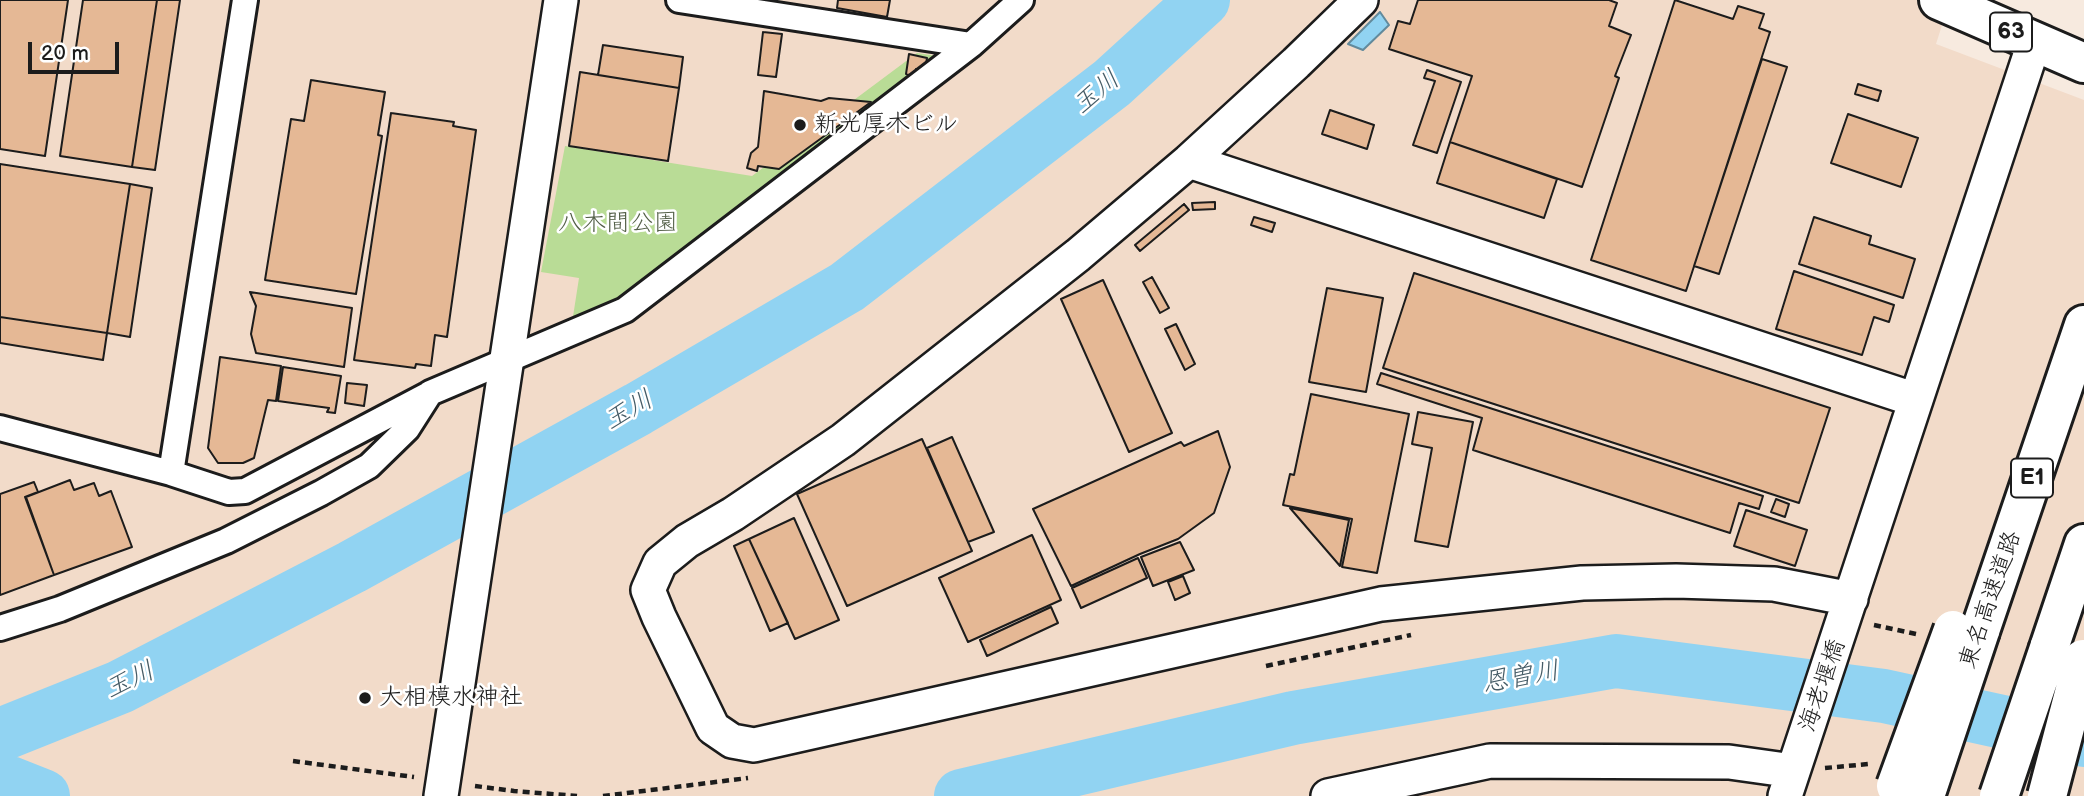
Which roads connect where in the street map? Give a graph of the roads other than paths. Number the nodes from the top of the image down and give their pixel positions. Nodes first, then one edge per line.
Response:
1 (245, 0) edge
2 (561, 0) edge
3 (680, 0) edge
4 (1021, 0) edge
5 (1361, 0) edge
6 (1939, 0) edge
7 (2035, 43) junction
8 (971, 44) junction
9 (2084, 63) edge
10 (1189, 161) junction
11 (2082, 330) edge
12 (505, 366) junction
13 (430, 393) junction
14 (1916, 400) junction
15 (0, 428) edge
16 (171, 473) junction
17 (2084, 544) edge
18 (1847, 612) junction
19 (0, 628) edge
20 (1967, 631) junction
21 (2072, 655) edge
22 (1793, 772) edge
23 (442, 792) edge
24 (1328, 796) edge
25 (1892, 796) edge
26 (1925, 796) edge
27 (1999, 796) edge
28 (2047, 796) edge

1 - 16 street
2 - 12 street
3 - 8 street
4 - 8 street
5 - 10 street
6 - 7 main road, 63
7 - 9 main road, 63
7 - 14 street, 海老堰橋
8 - 12 street
10 - 14 street
10 - 18 street
11 - 20 main road, 東名高速道路 / E1
12 - 13 street
12 - 23 street
13 - 16 street
13 - 19 street
14 - 18 street, 海老堰橋
15 - 16 street
17 - 21 main road
18 - 22 street, 海老堰橋
20 - 25 main road, bridge
20 - 26 main road, 東名高速道路 / E1, bridge
21 - 27 main road, bridge
21 - 28 main road, bridge
22 - 24 street

